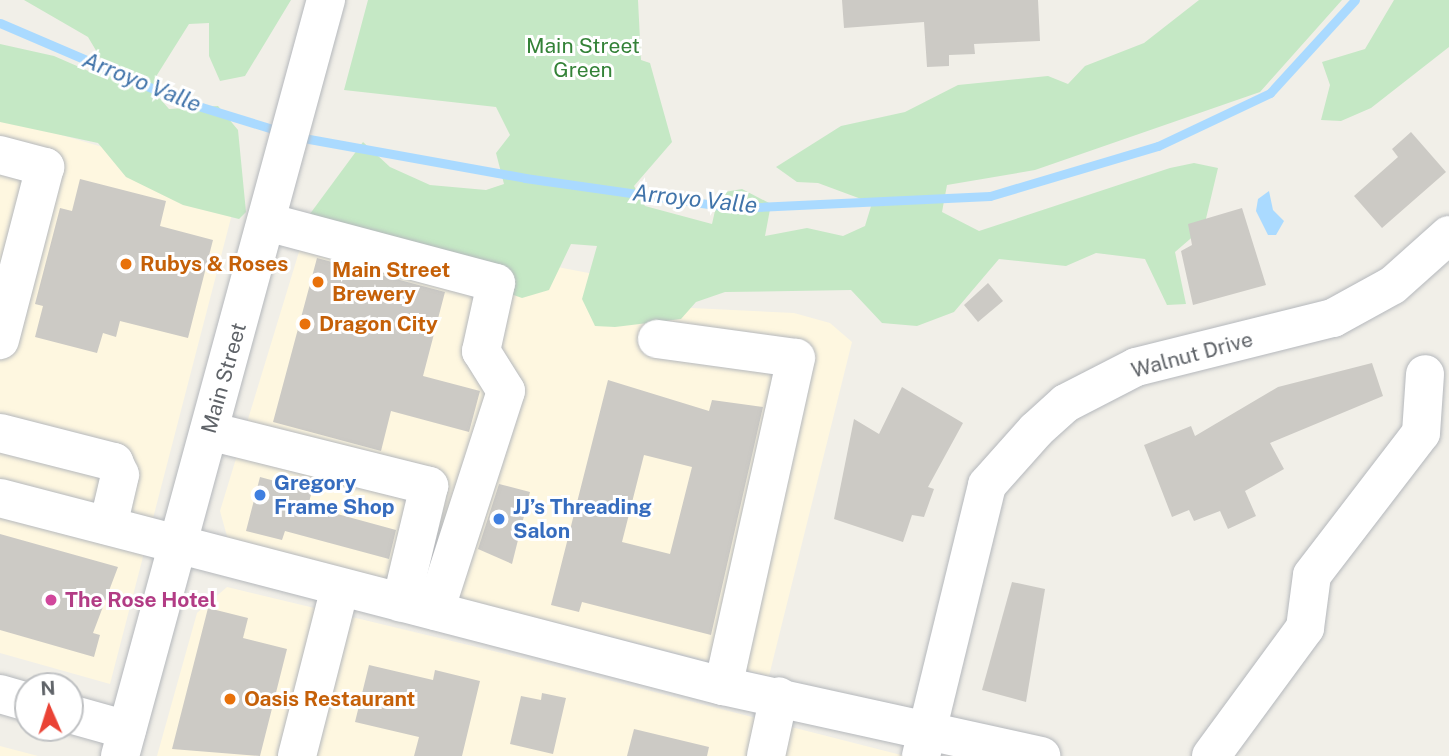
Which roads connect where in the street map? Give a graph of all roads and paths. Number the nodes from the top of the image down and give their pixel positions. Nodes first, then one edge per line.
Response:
1 (326, 0) edge
2 (0, 155) edge
3 (269, 215) junction
4 (1449, 235) edge
5 (657, 339) dead end
6 (0, 340) edge
7 (1425, 374) dead end
8 (209, 431) junction
9 (0, 433) edge
10 (0, 498) edge
11 (108, 526) junction
12 (177, 544) junction
13 (340, 587) junction
14 (418, 607) junction
15 (723, 686) junction
16 (779, 696) junction
17 (84, 722) edge
18 (923, 741) edge
19 (124, 743) edge
20 (297, 756) edge
21 (766, 756) edge
22 (1041, 756) edge
23 (1212, 756) edge

1 - 3 street, Main Street
2 - 6 street
3 - 8 street, Main Street
3 - 14 street
4 - 18 street, Walnut Drive
5 - 15 street
7 - 23 street
8 - 12 street, Main Street
8 - 14 street
9 - 11 street
10 - 11 street
11 - 12 street
12 - 13 street
12 - 19 street, Main Street
13 - 14 street
13 - 20 street
14 - 15 street
15 - 16 street
16 - 18 street
16 - 21 street
17 - 19 street
18 - 22 street

